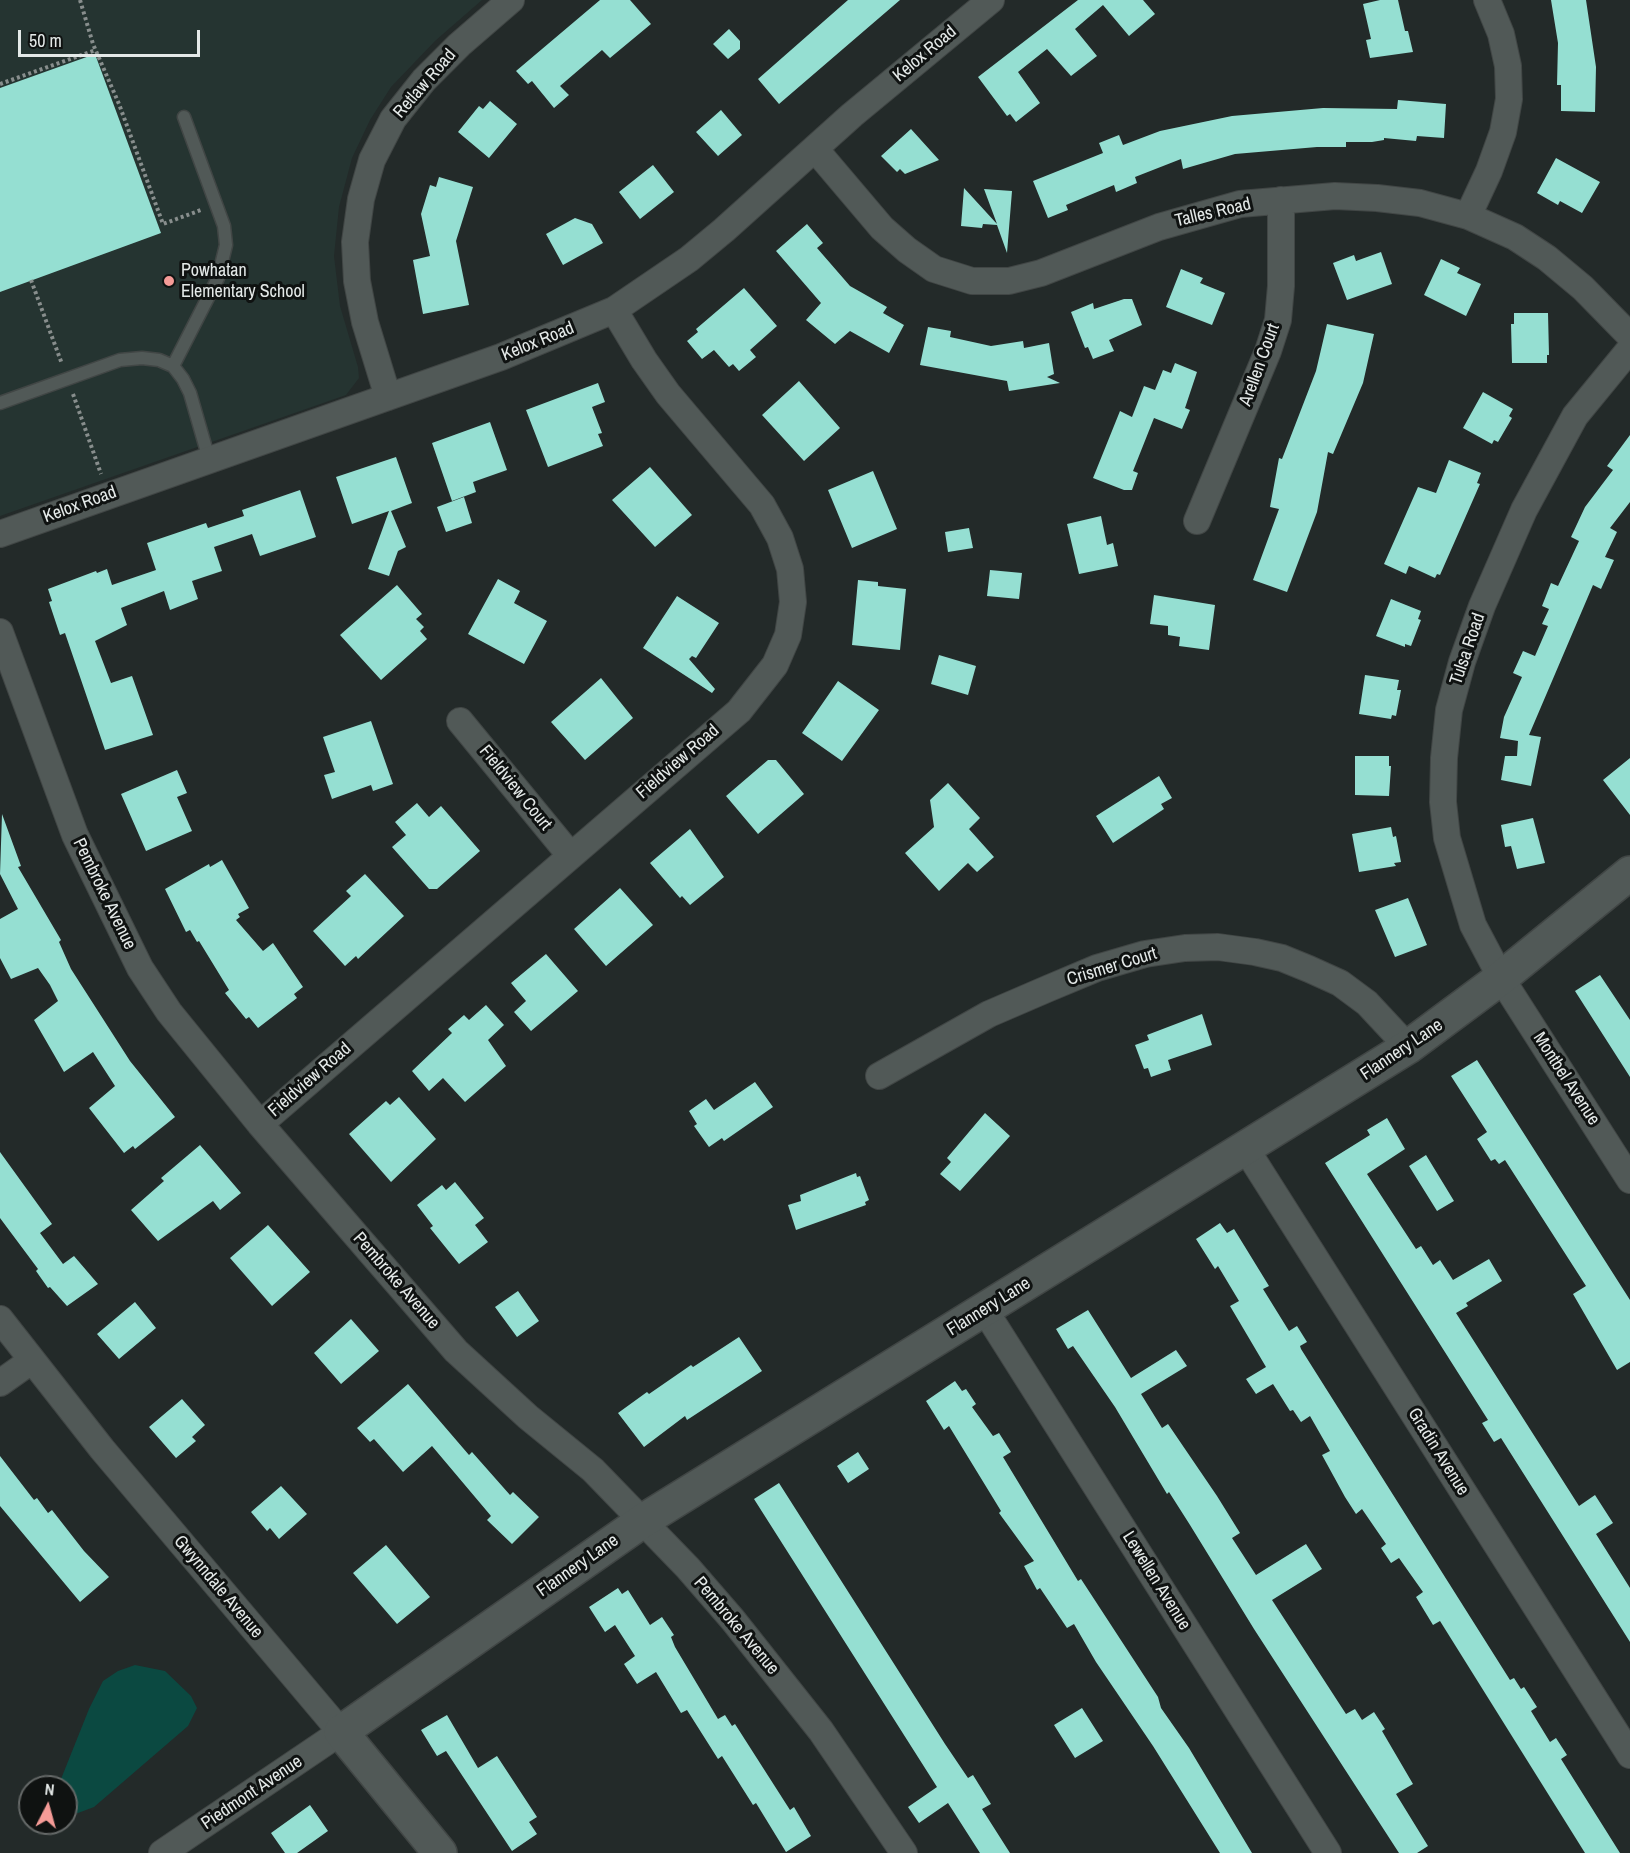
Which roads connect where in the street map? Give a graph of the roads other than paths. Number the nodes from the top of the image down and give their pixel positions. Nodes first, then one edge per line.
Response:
1 (511, 0) edge
2 (991, 0) edge
3 (1487, 0) edge
4 (184, 117) dead end
5 (815, 149) junction
6 (1281, 200) junction
7 (1468, 216) junction
8 (614, 310) junction
9 (1630, 336) edge
10 (1630, 349) edge
11 (173, 366) junction
12 (388, 397) junction
13 (0, 403) edge
14 (209, 459) junction
15 (1197, 521) dead end
16 (0, 534) edge
17 (0, 632) edge
18 (460, 721) dead end
19 (570, 855) junction
20 (1630, 873) edge
21 (1502, 978) junction
22 (1408, 1047) junction
23 (879, 1076) dead end
24 (260, 1124) junction
25 (1246, 1149) junction
26 (1630, 1180) edge
27 (984, 1310) junction
28 (0, 1319) edge
29 (31, 1361) junction
30 (0, 1383) edge
31 (644, 1520) junction
32 (341, 1732) junction
33 (1630, 1755) edge
34 (162, 1853) edge
35 (441, 1853) edge
36 (904, 1853) edge
37 (1328, 1853) edge

1 - 12 street, Retlaw Road
2 - 5 street, Kelox Road
3 - 7 street
4 - 11 lane
5 - 6 street, Talles Road
5 - 8 street, Kelox Road
6 - 7 street, Talles Road
6 - 15 street, Arellen Court
7 - 9 street, Talles Road
8 - 12 street, Kelox Road
8 - 19 street, Fieldview Road
10 - 21 street, Tulsa Road
11 - 13 lane
11 - 14 lane
12 - 14 street, Kelox Road
14 - 16 street, Kelox Road
17 - 24 street, Pembroke Avenue
18 - 19 street, Fieldview Court
19 - 24 street, Fieldview Road
20 - 21 street, Flannery Lane
21 - 22 street, Flannery Lane
21 - 26 street, Montbel Avenue
22 - 23 street, Crismer Court
22 - 25 street, Flannery Lane
24 - 31 street, Pembroke Avenue
25 - 27 street, Flannery Lane
25 - 33 street, Gradin Avenue
27 - 31 street, Flannery Lane
27 - 37 street, Lewellen Avenue
28 - 29 street, Gwynndale Avenue
29 - 30 street
29 - 32 street, Gwynndale Avenue
31 - 32 street, Flannery Lane
31 - 36 street, Pembroke Avenue
32 - 34 street, Piedmont Avenue
32 - 35 street, Gwynndale Avenue

